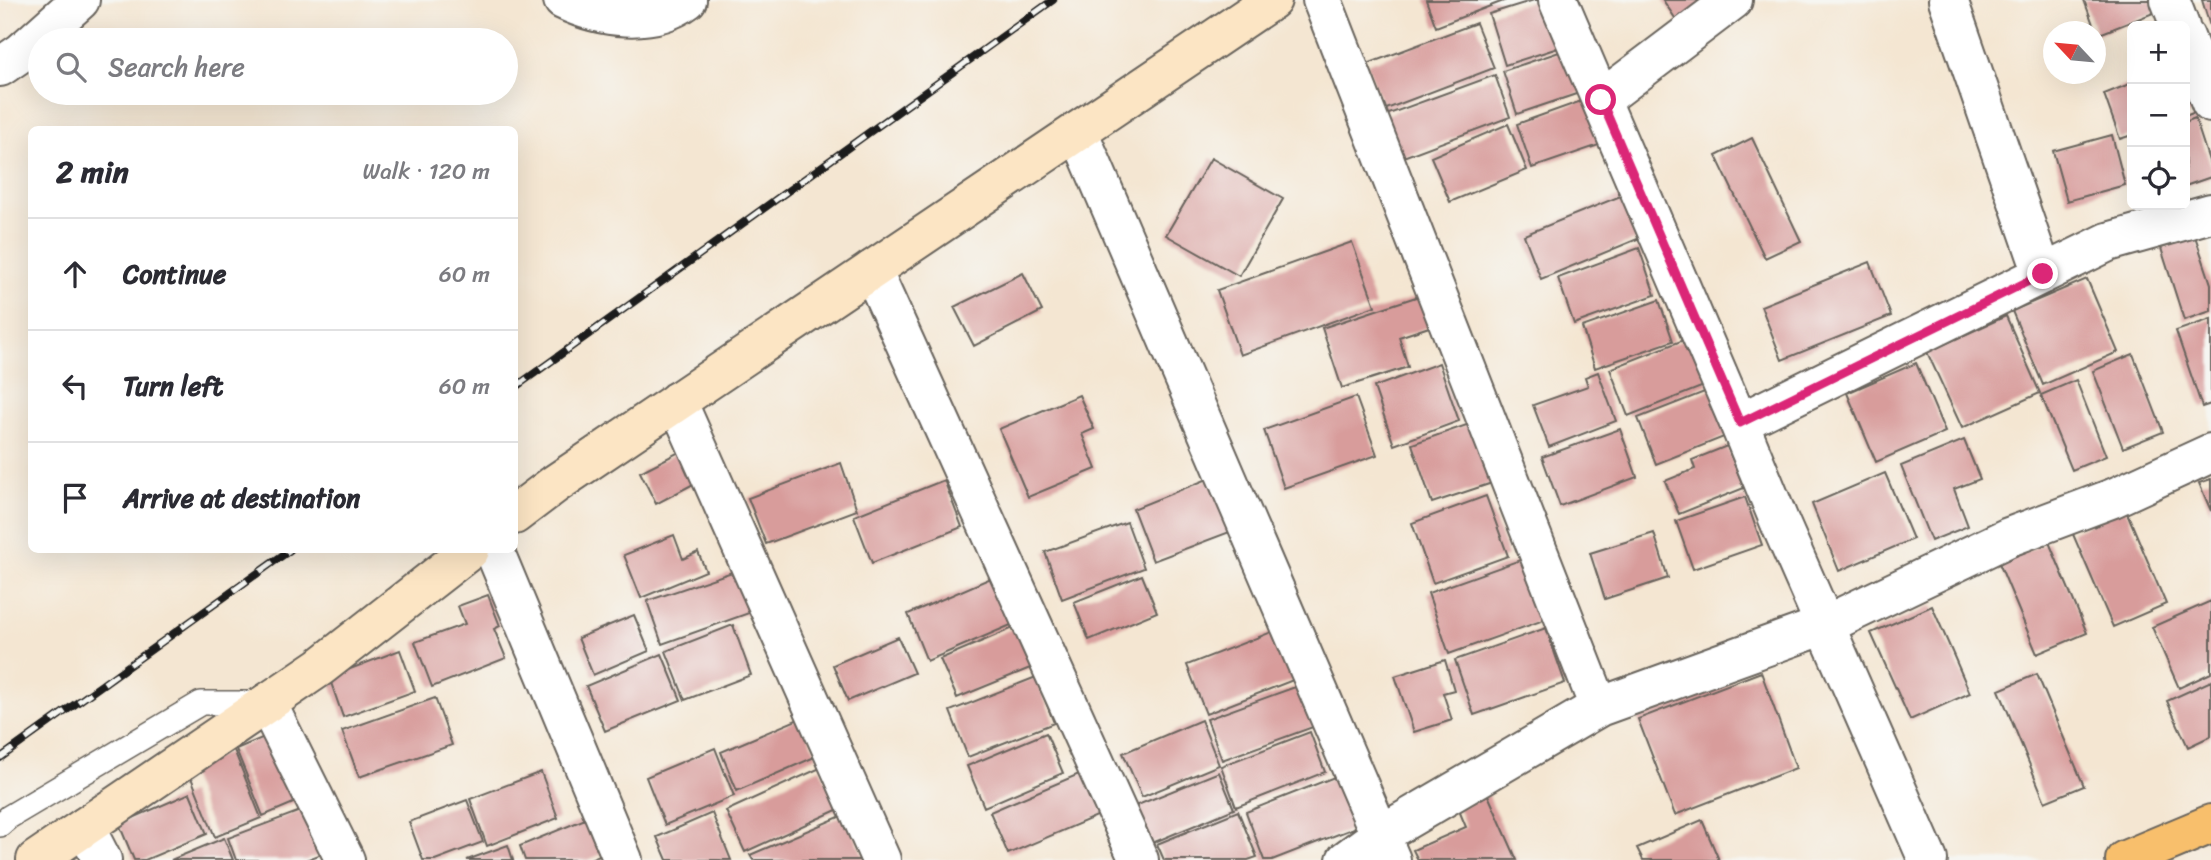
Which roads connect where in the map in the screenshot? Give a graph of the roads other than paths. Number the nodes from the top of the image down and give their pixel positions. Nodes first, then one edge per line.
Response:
1 (80, 0) edge
2 (564, 0) edge
3 (687, 0) edge
4 (1272, 0) edge
5 (1322, 0) edge
6 (1558, 0) edge
7 (1733, 0) edge
8 (1948, 0) edge
9 (2170, 0) edge
10 (2178, 21) edge
11 (49, 28) edge
12 (28, 47) edge
13 (2190, 50) edge
14 (0, 67) edge
15 (1601, 100) junction
16 (2211, 103) edge
17 (1078, 131) junction
18 (2211, 213) edge
19 (872, 270) junction
20 (2043, 274) junction
21 (677, 401) junction
22 (1740, 423) junction
23 (2211, 453) edge
24 (518, 512) edge
25 (466, 553) edge
26 (496, 553) edge
27 (1825, 625) junction
28 (267, 703) junction
29 (1599, 707) junction
30 (2211, 824) edge
31 (0, 825) edge
32 (93, 843) edge
33 (1385, 847) edge
34 (36, 860) edge
35 (345, 860) edge
36 (623, 860) edge
37 (881, 860) edge
38 (1139, 860) edge
39 (1346, 860) edge
40 (1928, 860) edge
41 (2125, 860) edge

1 - 11 street
2 - 3 street
4 - 17 street
5 - 29 street
6 - 15 street
7 - 15 street
8 - 20 street
9 - 10 street
12 - 14 street
13 - 16 street
15 - 22 street
17 - 19 street
17 - 33 street
18 - 20 street
19 - 21 street
19 - 38 street
20 - 22 street
21 - 24 street
21 - 37 street
22 - 27 street
23 - 27 street
25 - 28 street
26 - 36 street
27 - 29 street
27 - 40 street
28 - 31 lane
28 - 32 street
28 - 35 street
29 - 33 street
30 - 41 main road
32 - 34 street
33 - 39 street

